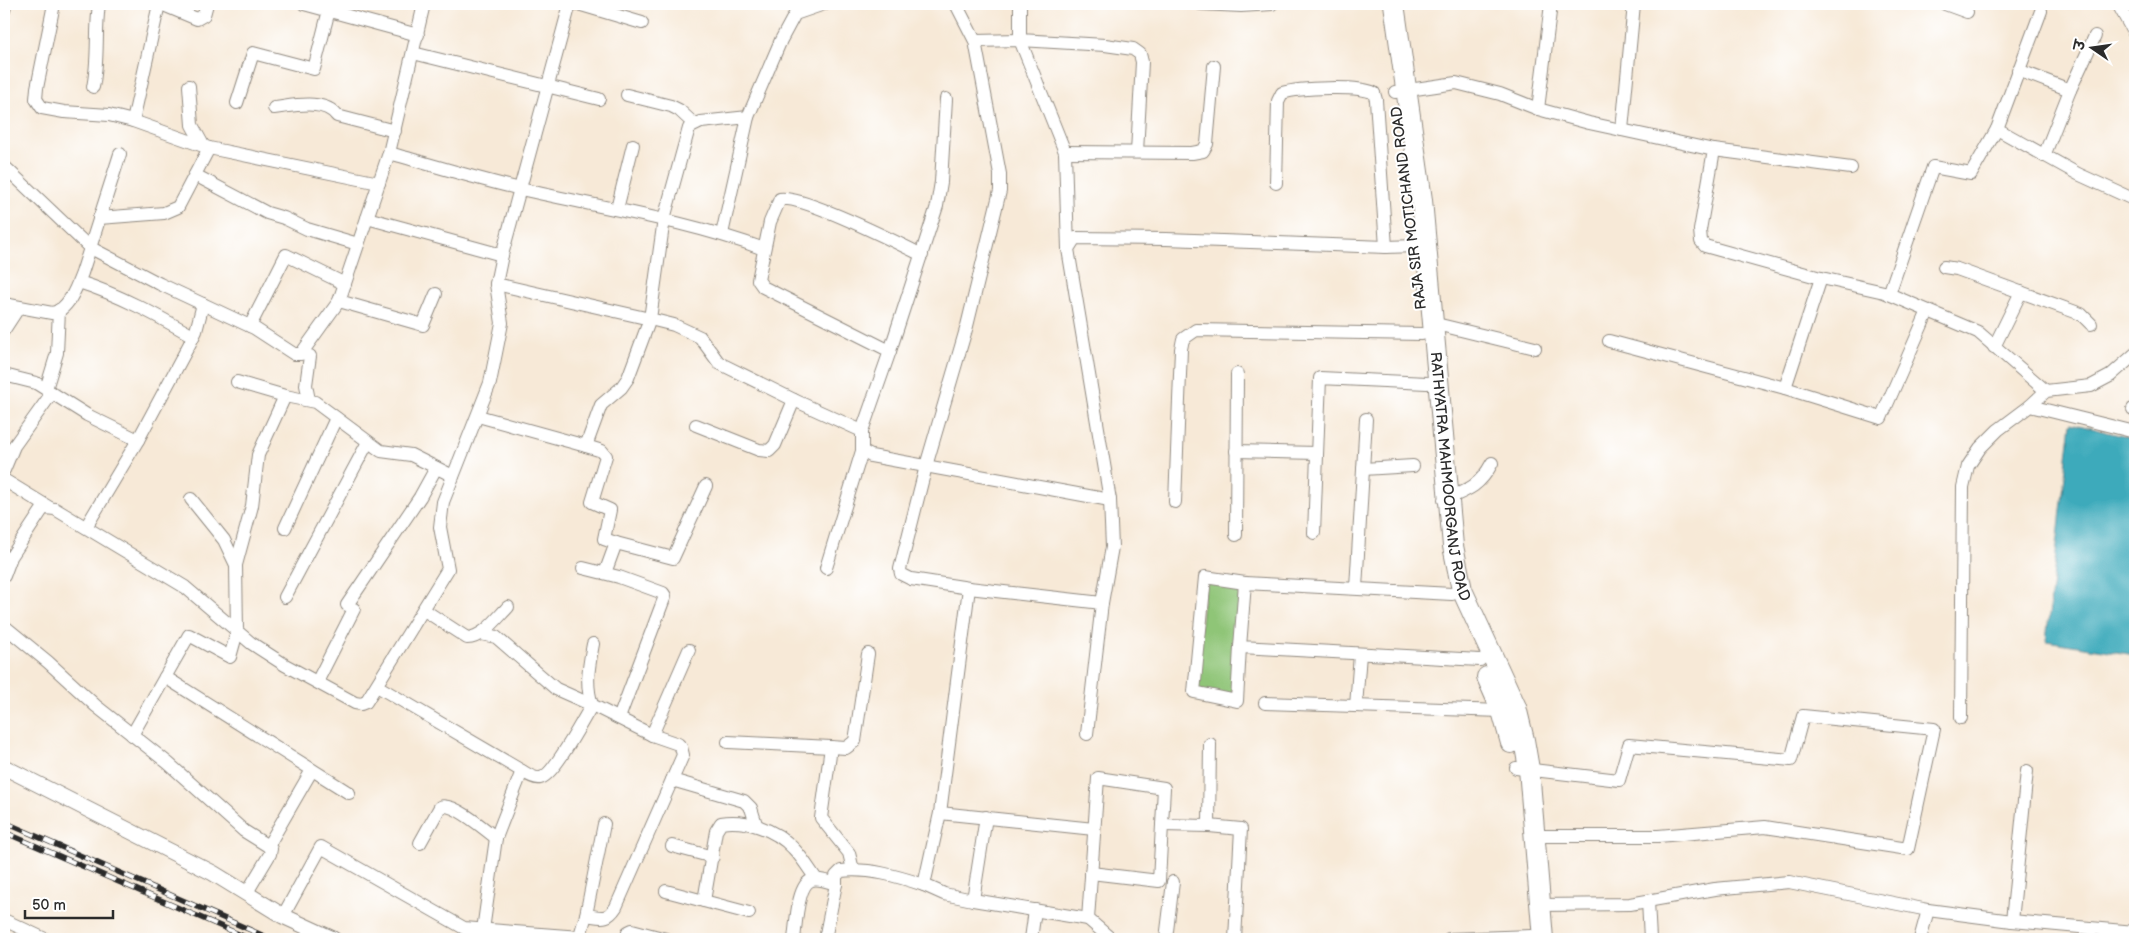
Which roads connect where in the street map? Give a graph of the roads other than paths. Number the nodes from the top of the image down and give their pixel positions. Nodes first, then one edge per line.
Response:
1 (5, 4) edge
2 (54, 4) edge
3 (99, 4) edge
4 (160, 4) edge
5 (207, 4) edge
6 (304, 4) edge
7 (424, 4) edge
8 (570, 4) edge
9 (578, 4) edge
10 (824, 4) edge
11 (956, 4) edge
12 (1020, 4) edge
13 (1202, 4) edge
14 (1272, 4) edge
15 (1383, 4) edge
16 (1394, 4) edge
17 (1550, 4) edge
18 (1634, 4) edge
19 (1945, 4) edge
20 (2118, 4) edge
21 (4, 10) edge
22 (329, 10) junction
23 (2041, 11) dead end
24 (1967, 12) dead end
25 (642, 23) dead end
26 (2135, 34) edge
27 (418, 35) junction
28 (2095, 36) dead end
29 (1020, 40) junction
30 (975, 41) junction
31 (413, 53) junction
32 (1214, 66) dead end
33 (2018, 70) junction
34 (189, 86) dead end
35 (93, 87) dead end
36 (548, 87) junction
37 (2070, 90) junction
38 (1400, 91) junction
39 (627, 96) dead end
40 (599, 99) dead end
41 (946, 99) dead end
42 (238, 103) dead end
43 (274, 108) dead end
44 (1538, 109) junction
45 (748, 117) junction
46 (133, 121) junction
47 (694, 124) junction
48 (1997, 129) junction
49 (1622, 130) junction
50 (395, 131) junction
51 (633, 145) dead end
52 (206, 147) junction
53 (1714, 150) junction
54 (1065, 152) junction
55 (1137, 152) junction
56 (389, 153) junction
57 (120, 154) dead end
58 (2044, 156) junction
59 (4, 166) edge
60 (1851, 168) dead end
61 (195, 175) junction
62 (379, 183) junction
63 (1276, 184) dead end
64 (520, 189) junction
65 (2135, 200) edge
66 (617, 209) junction
67 (99, 218) junction
68 (367, 218) junction
69 (664, 219) junction
70 (722, 234) junction
71 (358, 244) junction
72 (1416, 246) junction
73 (89, 247) junction
74 (1386, 247) junction
75 (1068, 248) junction
76 (764, 249) junction
77 (502, 255) junction
78 (922, 255) junction
79 (1944, 267) dead end
80 (1821, 278) junction
81 (79, 282) junction
82 (345, 284) junction
83 (496, 284) junction
84 (2021, 292) junction
85 (436, 294) dead end
86 (1890, 294) junction
87 (339, 302) junction
88 (4, 304) edge
89 (203, 304) junction
90 (19, 308) junction
91 (60, 310) junction
92 (1928, 311) junction
93 (650, 319) junction
94 (2091, 324) dead end
95 (250, 326) junction
96 (1427, 328) junction
97 (4, 330) edge
98 (194, 336) junction
99 (1609, 340) dead end
100 (1994, 347) junction
101 (1536, 348) dead end
102 (890, 351) junction
103 (2135, 354) edge
104 (310, 356) dead end
105 (4, 374) edge
106 (1236, 374) dead end
107 (237, 382) dead end
108 (1426, 383) junction
109 (1785, 388) junction
110 (49, 391) junction
111 (2046, 391) junction
112 (285, 396) junction
113 (309, 400) junction
114 (794, 400) junction
115 (2030, 406) junction
116 (478, 416) junction
117 (336, 418) junction
118 (1366, 419) dead end
119 (696, 425) dead end
120 (862, 431) junction
121 (2135, 432) edge
122 (138, 440) junction
123 (368, 442) junction
124 (586, 446) junction
125 (862, 451) junction
126 (1236, 451) junction
127 (1317, 453) junction
128 (1492, 463) dead end
129 (926, 466) junction
130 (1413, 466) dead end
131 (436, 468) junction
132 (1363, 469) junction
133 (4, 470) edge
134 (454, 476) junction
135 (4, 480) edge
136 (706, 486) dead end
137 (420, 497) junction
138 (191, 499) dead end
139 (1110, 500) junction
140 (1444, 500) junction
141 (443, 502) junction
142 (1175, 502) dead end
143 (50, 508) junction
144 (86, 527) junction
145 (285, 528) dead end
146 (1314, 533) dead end
147 (1236, 535) dead end
148 (616, 542) junction
149 (236, 565) junction
150 (583, 568) dead end
151 (826, 568) dead end
152 (605, 573) junction
153 (4, 576) edge
154 (1245, 584) junction
155 (968, 588) junction
156 (1356, 588) junction
157 (1452, 594) junction
158 (285, 597) dead end
159 (1102, 603) junction
160 (508, 606) dead end
161 (424, 610) junction
162 (4, 626) edge
163 (237, 632) junction
164 (481, 634) junction
165 (593, 644) dead end
166 (1240, 647) junction
167 (689, 650) dead end
168 (868, 654) dead end
169 (1360, 654) junction
170 (1480, 660) junction
171 (166, 676) junction
172 (317, 682) junction
173 (377, 686) junction
174 (1265, 703) dead end
175 (592, 705) junction
176 (1356, 706) junction
177 (1502, 712) junction
178 (619, 718) junction
179 (1961, 718) dead end
180 (132, 734) junction
181 (1087, 734) dead end
182 (652, 735) junction
183 (728, 742) dead end
184 (1210, 744) dead end
185 (831, 747) junction
186 (4, 767) edge
187 (1522, 768) junction
188 (312, 770) junction
189 (522, 771) junction
190 (2027, 771) dead end
191 (672, 780) junction
192 (349, 794) dead end
193 (940, 813) junction
194 (986, 817) junction
195 (604, 824) dead end
196 (756, 824) junction
197 (1162, 825) junction
198 (1209, 826) junction
199 (1094, 829) junction
200 (1535, 836) junction
201 (496, 838) junction
202 (420, 843) dead end
203 (268, 846) junction
204 (672, 846) dead end
205 (713, 857) junction
206 (853, 870) junction
207 (1091, 873) junction
208 (816, 879) junction
209 (1172, 882) dead end
210 (836, 884) junction
211 (924, 886) junction
212 (666, 892) dead end
213 (246, 894) junction
214 (973, 900) junction
215 (704, 901) junction
216 (1648, 901) junction
217 (1540, 905) junction
218 (1035, 910) junction
219 (1928, 910) junction
220 (749, 913) dead end
221 (586, 915) junction
222 (283, 916) junction
223 (1088, 919) junction
224 (4, 920) edge
225 (2012, 921) junction
226 (483, 930) junction
227 (2135, 932) edge
228 (582, 938) edge
229 (1535, 938) edge
230 (46, 939) edge
231 (333, 939) edge
232 (627, 939) edge
233 (666, 939) edge
234 (794, 939) edge
235 (825, 939) edge
236 (1031, 939) edge
237 (1111, 939) edge
238 (1166, 939) edge
239 (1236, 939) edge
240 (1449, 939) edge
241 (1650, 939) edge
242 (1920, 939) edge

1 - 21 street
2 - 46 street
3 - 35 street
4 - 5 street
4 - 46 street
6 - 22 street
7 - 27 street
8 - 36 street
9 - 25 street
10 - 45 street
11 - 30 street
12 - 29 street
13 - 14 street
15 - 38 main road, RAJA SIR MOTICHAND ROAD
16 - 38 main road, RATHYATRA MAHMOORGANJ ROAD
17 - 44 street
18 - 49 street
19 - 24 street
20 - 26 street
22 - 27 street
22 - 42 street
23 - 33 street
27 - 31 street
28 - 37 street
29 - 30 street
29 - 54 street
29 - 55 street
30 - 129 street
31 - 36 street
31 - 50 street
32 - 55 street
33 - 37 street
33 - 48 street
34 - 52 street
36 - 40 street
36 - 64 street
37 - 58 street
38 - 44 street
38 - 72 main road, RAJA SIR MOTICHAND ROAD
38 - 96 main road, RATHYATRA MAHMOORGANJ ROAD
39 - 47 street
41 - 78 street
43 - 50 street
44 - 49 street
45 - 47 street
45 - 70 street
46 - 52 street
47 - 69 street
48 - 58 street
48 - 86 street
49 - 53 street
50 - 56 street
51 - 66 street
52 - 61 street
52 - 62 street
53 - 60 street
53 - 80 street
54 - 55 street
54 - 75 street
56 - 62 street
56 - 64 street
57 - 67 street
58 - 65 street
59 - 73 street
61 - 67 street
61 - 71 street
62 - 68 street
63 - 74 street
64 - 66 street
64 - 77 street
66 - 69 street
67 - 73 street
68 - 71 street
68 - 77 street
69 - 70 street
69 - 93 street
70 - 76 street
71 - 82 street
72 - 74 street
72 - 96 main road, RAJA SIR MOTICHAND ROAD
73 - 81 street
73 - 89 street
74 - 75 street
75 - 139 street
76 - 78 street
76 - 102 street
77 - 83 street
78 - 102 street
79 - 84 street
80 - 86 street
80 - 109 street
81 - 91 street
81 - 98 street
82 - 87 street
82 - 95 street
83 - 93 street
83 - 116 street
84 - 94 street
84 - 100 street
85 - 87 street
86 - 92 street
87 - 95 street
88 - 90 street
89 - 95 street
89 - 98 street
90 - 91 street
90 - 97 street
91 - 110 street
92 - 100 street
92 - 109 street
93 - 114 street
93 - 124 street
96 - 101 street
96 - 108 main road, RAJA SIR MOTICHAND ROAD
96 - 140 main road, RATHYATRA MAHMOORGANJ ROAD
96 - 142 street
98 - 122 street
99 - 109 street
100 - 111 street
102 - 120 street
103 - 111 street
104 - 113 street
105 - 110 street
106 - 126 street
107 - 112 street
108 - 127 street
108 - 140 main road, RAJA SIR MOTICHAND ROAD
110 - 122 street
110 - 133 street
111 - 115 street
112 - 113 street
112 - 149 street
113 - 117 street
114 - 119 street
114 - 120 street
115 - 121 street
115 - 179 street
116 - 124 street
116 - 134 street
117 - 123 street
117 - 145 street
118 - 132 street
120 - 125 street
122 - 144 street
123 - 131 street
123 - 158 street
124 - 148 street
125 - 129 street
125 - 151 street
126 - 127 street
126 - 147 street
127 - 146 street
128 - 140 street
129 - 139 street
129 - 155 street
130 - 132 street
131 - 134 street
131 - 137 street
132 - 156 street
134 - 141 street
135 - 143 street
136 - 148 street
137 - 141 street
137 - 172 street
138 - 149 street
139 - 159 street
140 - 157 main road, RAJA SIR MOTICHAND ROAD
140 - 187 main road, RATHYATRA MAHMOORGANJ ROAD
141 - 161 street
143 - 144 street
143 - 153 street
144 - 163 street
148 - 152 street
149 - 163 street
150 - 152 street
152 - 178 street
154 - 156 street
154 - 166 street
154 - 166 street
155 - 159 street
155 - 193 street
156 - 157 street
157 - 170 main road, RAJA SIR MOTICHAND ROAD
159 - 181 street
160 - 164 street
161 - 164 street
161 - 173 street
162 - 180 street
163 - 171 street
163 - 172 street
164 - 175 street
165 - 175 street
166 - 169 street
167 - 182 street
168 - 185 street
169 - 170 street
169 - 176 street
170 - 177 main road, RAJA SIR MOTICHAND ROAD
171 - 180 street
171 - 188 street
172 - 173 street
173 - 189 street
174 - 176 street
175 - 178 street
175 - 189 street
176 - 177 street
177 - 187 main road, RAJA SIR MOTICHAND ROAD
178 - 182 street
180 - 203 street
182 - 191 street
183 - 185 street
184 - 198 street
185 - 206 street
186 - 213 street
187 - 200 main road, RATHYATRA MAHMOORGANJ ROAD
187 - 200 street
187 - 229 main road, RAJA SIR MOTICHAND ROAD
188 - 192 street
188 - 203 street
189 - 201 street
190 - 225 street
191 - 196 street
191 - 221 street
193 - 194 street
193 - 211 street
194 - 199 street
194 - 214 street
195 - 221 street
196 - 205 street
196 - 208 street
197 - 198 street
197 - 199 street
197 - 207 street
198 - 239 street
199 - 207 street
200 - 217 main road, RATHYATRA MAHMOORGANJ ROAD
201 - 202 street
201 - 226 street
203 - 213 street
204 - 205 street
205 - 215 street
206 - 210 street
206 - 211 street
207 - 223 street
208 - 210 street
208 - 234 street
209 - 238 street
210 - 235 street
211 - 214 street
212 - 215 street
213 - 222 street
214 - 218 street
215 - 220 street
216 - 217 street
216 - 219 street
216 - 241 street
217 - 229 main road, RATHYATRA MAHMOORGANJ ROAD
218 - 223 street
218 - 236 street
219 - 225 street
219 - 242 street
221 - 228 street
222 - 226 street
222 - 231 street
223 - 237 street
224 - 230 street
225 - 227 street
226 - 228 street
229 - 240 street
232 - 233 street

